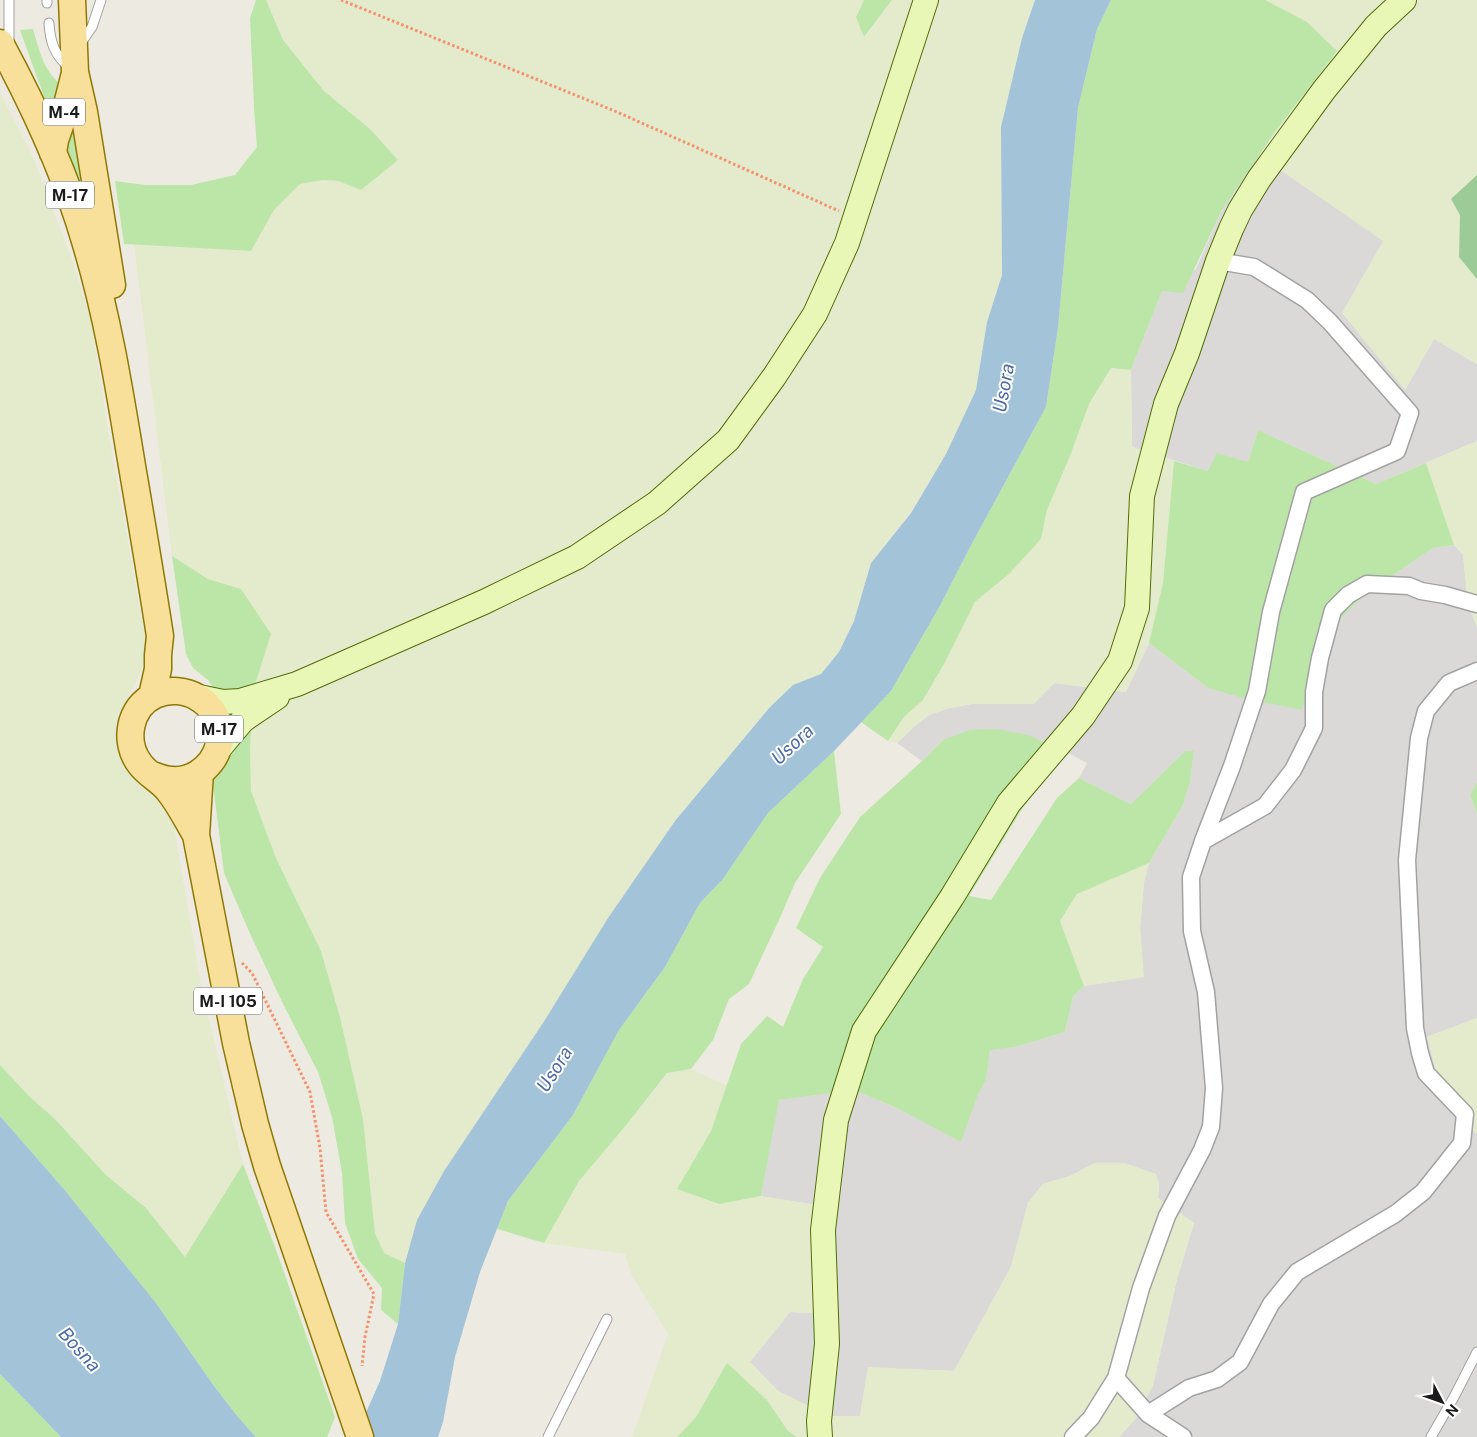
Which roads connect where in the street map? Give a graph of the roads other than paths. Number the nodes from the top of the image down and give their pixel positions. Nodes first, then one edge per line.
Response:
1 (9, 0) edge
2 (101, 0) edge
3 (926, 0) edge
4 (1404, 0) edge
5 (56, 1) edge
6 (49, 23) dead end
7 (5, 52) edge
8 (75, 63) junction
9 (53, 153) junction
10 (1218, 261) junction
11 (113, 356) junction
12 (1477, 604) edge
13 (160, 636) junction
14 (1477, 671) edge
15 (297, 684) junction
16 (194, 695) junction
17 (152, 696) junction
18 (217, 751) junction
19 (200, 772) junction
20 (150, 774) junction
21 (196, 835) junction
22 (1203, 841) junction
23 (607, 1319) dead end
24 (1477, 1352) edge
25 (1116, 1378) junction
26 (1148, 1414) junction
27 (360, 1437) edge
28 (548, 1437) edge
29 (820, 1437) edge
30 (1073, 1437) edge
31 (1183, 1437) edge
32 (1432, 1437) edge

1 - 7 lane
2 - 8 lane
3 - 15 street
4 - 10 street
5 - 8 main road, M-4
6 - 8 lane
7 - 9 main road, M-17
8 - 9 main road, M-4
8 - 11 main road, M-4
9 - 11 main road, M-17
10 - 22 street
10 - 29 street
11 - 13 main road, M-17
12 - 22 street
13 - 16 main road, M-17
13 - 17 main road, M-17
14 - 26 street
15 - 16 street
15 - 18 street
16 - 17 main road, M-17
16 - 18 main road, M-17
17 - 20 main road
18 - 19 main road, M-17
19 - 20 main road
19 - 21 main road
20 - 21 main road
21 - 27 main road, M-I 105
22 - 25 street
23 - 28 lane
24 - 32 lane
25 - 26 street
25 - 30 street
26 - 31 street

